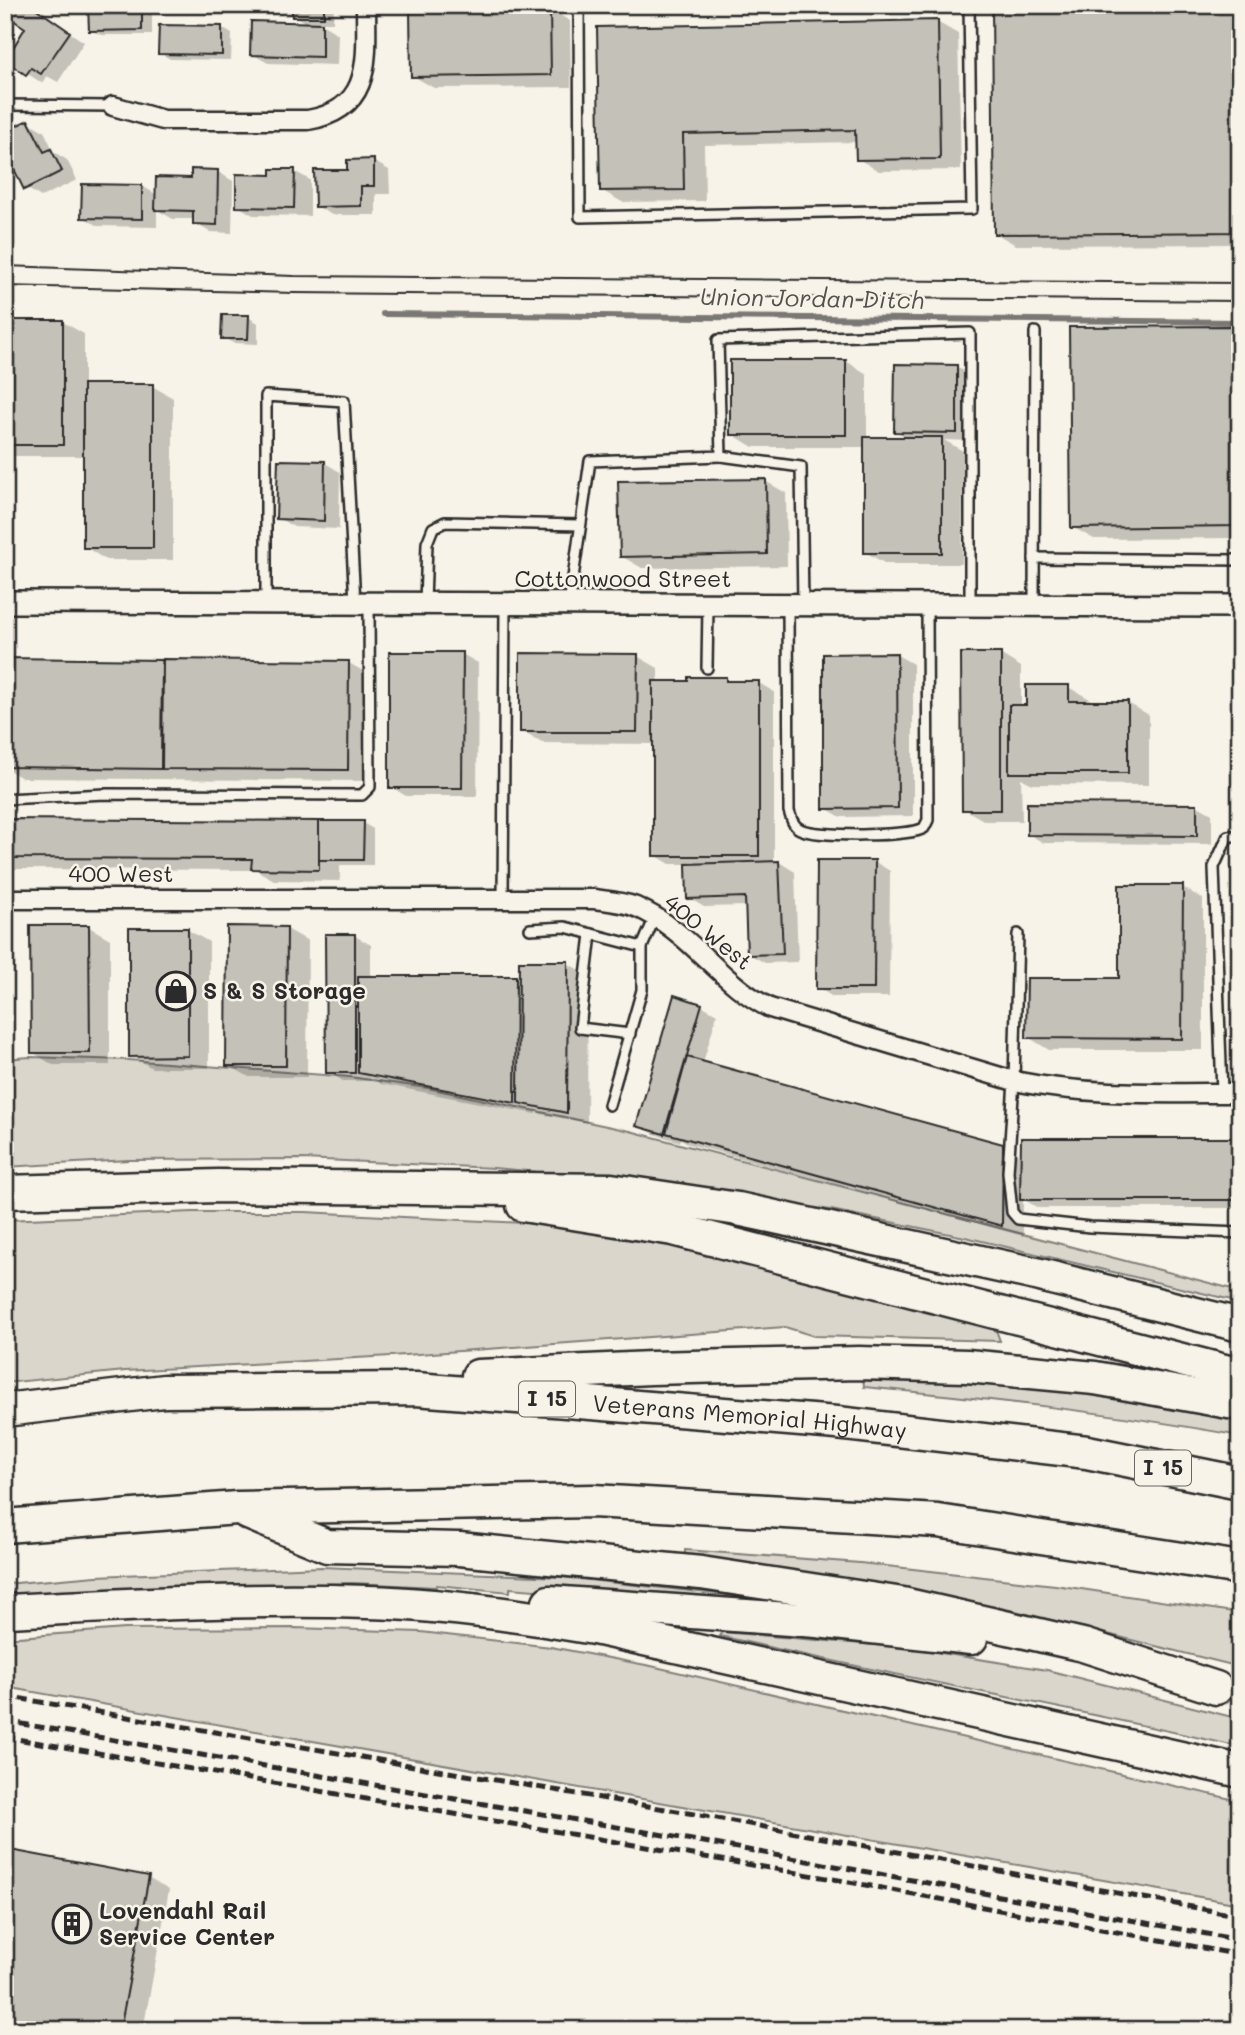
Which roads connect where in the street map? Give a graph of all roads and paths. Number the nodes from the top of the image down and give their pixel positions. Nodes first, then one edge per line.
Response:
1 (366, 5) edge
2 (579, 5) edge
3 (969, 5) edge
4 (5, 105) edge
5 (113, 106) joint
6 (1035, 332) dead end
7 (721, 456) junction
8 (580, 525) junction
9 (1034, 558) junction
10 (1240, 560) edge
11 (5, 602) edge
12 (266, 604) junction
13 (362, 605) junction
14 (425, 605) junction
15 (505, 605) junction
16 (569, 605) junction
17 (708, 606) junction
18 (796, 606) junction
19 (927, 606) junction
20 (970, 606) junction
21 (1034, 606) junction
22 (1240, 606) edge
23 (707, 668) dead end
24 (5, 799) edge
25 (1240, 836) edge
26 (5, 899) edge
27 (503, 899) junction
28 (655, 917) junction
29 (530, 929) dead end
30 (591, 934) junction
31 (1018, 934) dead end
32 (642, 947) junction
33 (629, 1034) junction
34 (1014, 1081) junction
35 (1231, 1093) edge
36 (609, 1105) dead end
37 (396, 1187) junction
38 (5, 1192) edge
39 (1240, 1233) edge
40 (1240, 1325) edge
41 (1240, 1375) edge
42 (164, 1391) junction
43 (1240, 1404) edge
44 (5, 1410) edge
45 (1240, 1483) edge
46 (237, 1508) junction
47 (5, 1526) edge
48 (1240, 1568) edge
49 (369, 1602) junction
50 (5, 1611) edge
51 (1228, 1692) edge
52 (1240, 1771) edge

1 - 5 street
2 - 3 lane
4 - 5 lane
6 - 9 lane
7 - 8 lane
7 - 18 lane
7 - 20 lane
8 - 14 lane
8 - 16 lane
9 - 10 lane
9 - 21 lane
11 - 12 street, Cottonwood Street
12 - 13 street, Cottonwood Street
12 - 13 lane
13 - 14 street, Cottonwood Street
13 - 24 lane
14 - 15 street, Cottonwood Street
15 - 16 street, Cottonwood Street
15 - 27 lane
16 - 17 street, Cottonwood Street
17 - 18 street, Cottonwood Street
17 - 23 lane
18 - 19 street, Cottonwood Street
18 - 19 lane
19 - 20 street, Cottonwood Street
20 - 21 street, Cottonwood Street
21 - 22 street, Cottonwood Street
25 - 35 lane
26 - 27 street, 400 West
27 - 28 street, 400 West
28 - 32 lane
28 - 34 street, 400 West
29 - 30 lane
30 - 32 lane
30 - 33 lane
31 - 34 lane
32 - 33 lane
33 - 36 lane
34 - 35 street, 400 West
34 - 39 lane
37 - 38 highway
37 - 40 highway
37 - 41 highway
42 - 43 highway
42 - 44 highway, Veterans Memorial Highway / I 15
42 - 45 highway, Veterans Memorial Highway / I 15
46 - 47 highway
46 - 48 highway
46 - 51 highway
49 - 50 highway
49 - 51 highway
49 - 52 highway

